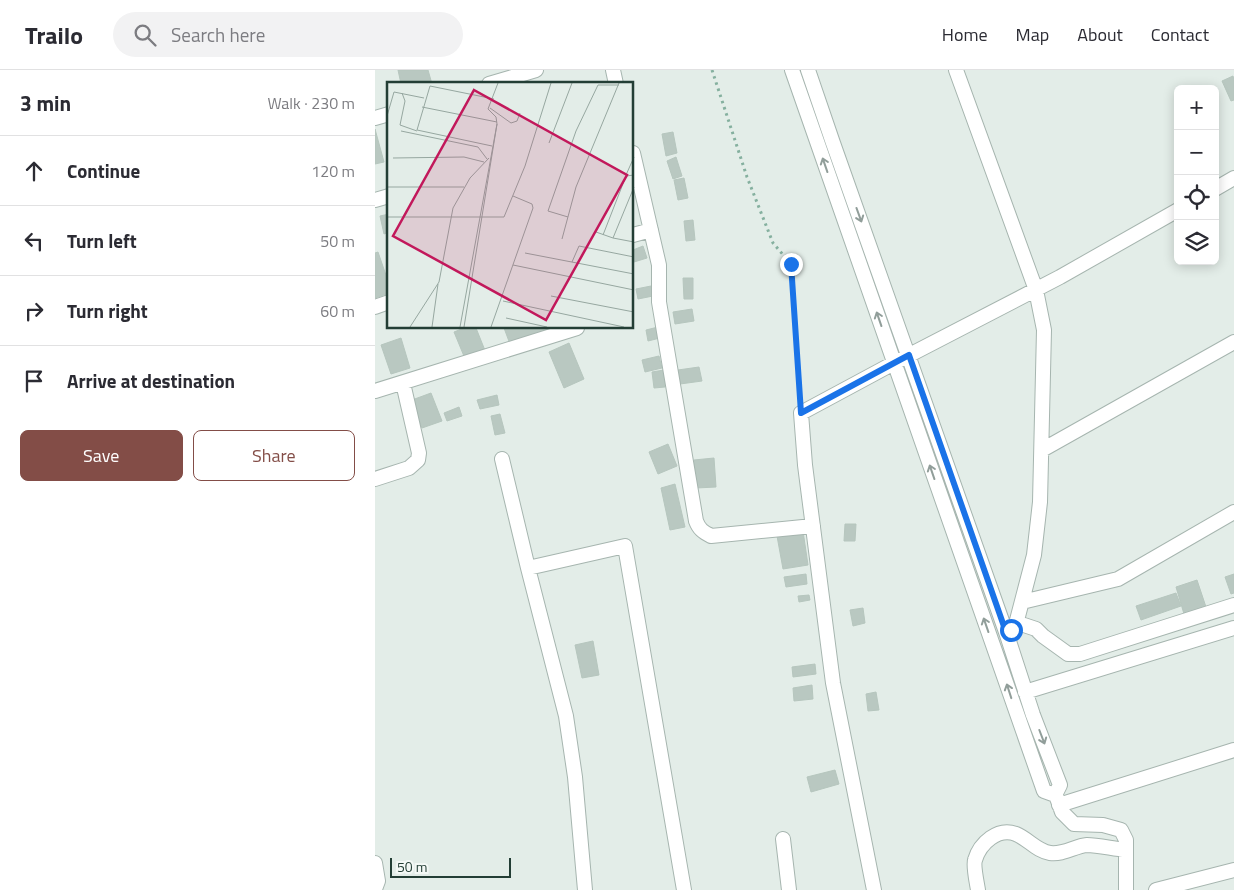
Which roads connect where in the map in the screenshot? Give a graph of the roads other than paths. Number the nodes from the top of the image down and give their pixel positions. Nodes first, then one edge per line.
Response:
1 (535, 70) edge
2 (792, 70) edge
3 (808, 70) edge
4 (956, 70) edge
5 (496, 82) edge
6 (634, 157) edge
7 (1234, 178) edge
8 (1219, 187) edge
9 (1174, 212) edge
10 (651, 230) junction
11 (634, 235) edge
12 (1036, 290) junction
13 (387, 303) edge
14 (375, 307) edge
15 (574, 329) edge
16 (1234, 342) edge
17 (909, 355) junction
18 (894, 363) junction
19 (403, 383) junction
20 (375, 391) edge
21 (1042, 450) junction
22 (502, 459) dead end
23 (375, 479) edge
24 (1234, 512) edge
25 (813, 526) junction
26 (527, 568) junction
27 (1022, 602) junction
28 (1234, 604) edge
29 (1016, 624) junction
30 (1234, 628) edge
31 (1007, 635) junction
32 (1025, 692) junction
33 (1234, 750) edge
34 (1057, 800) junction
35 (783, 839) dead end
36 (1125, 850) junction
37 (375, 863) edge
38 (1234, 870) edge
39 (377, 887) edge
40 (585, 890) edge
41 (684, 890) edge
42 (789, 890) edge
43 (874, 890) edge
44 (978, 890) edge
45 (1126, 890) edge
46 (1155, 890) edge

1 - 5 street
18 -> 2 street
3 -> 17 street
4 - 12 street
6 - 10 street
7 - 8 street
9 - 12 street
10 - 11 street
10 - 25 street
12 - 17 street
12 - 21 street
13 - 14 street
15 - 19 street
16 - 21 street
17 - 18 street
17 - 31 street
18 - 25 street
34 -> 18 street
19 - 20 street
19 - 23 street
21 - 27 street
22 - 26 street
24 - 27 street
25 - 43 street
26 - 40 street
26 - 41 street
27 - 29 street
28 - 29 street
29 - 31 street
30 - 32 street
31 - 32 street
32 -> 34 street
33 - 34 street
34 - 36 street
35 - 42 street
36 - 44 street
36 - 45 street
37 - 39 street
38 - 46 street

